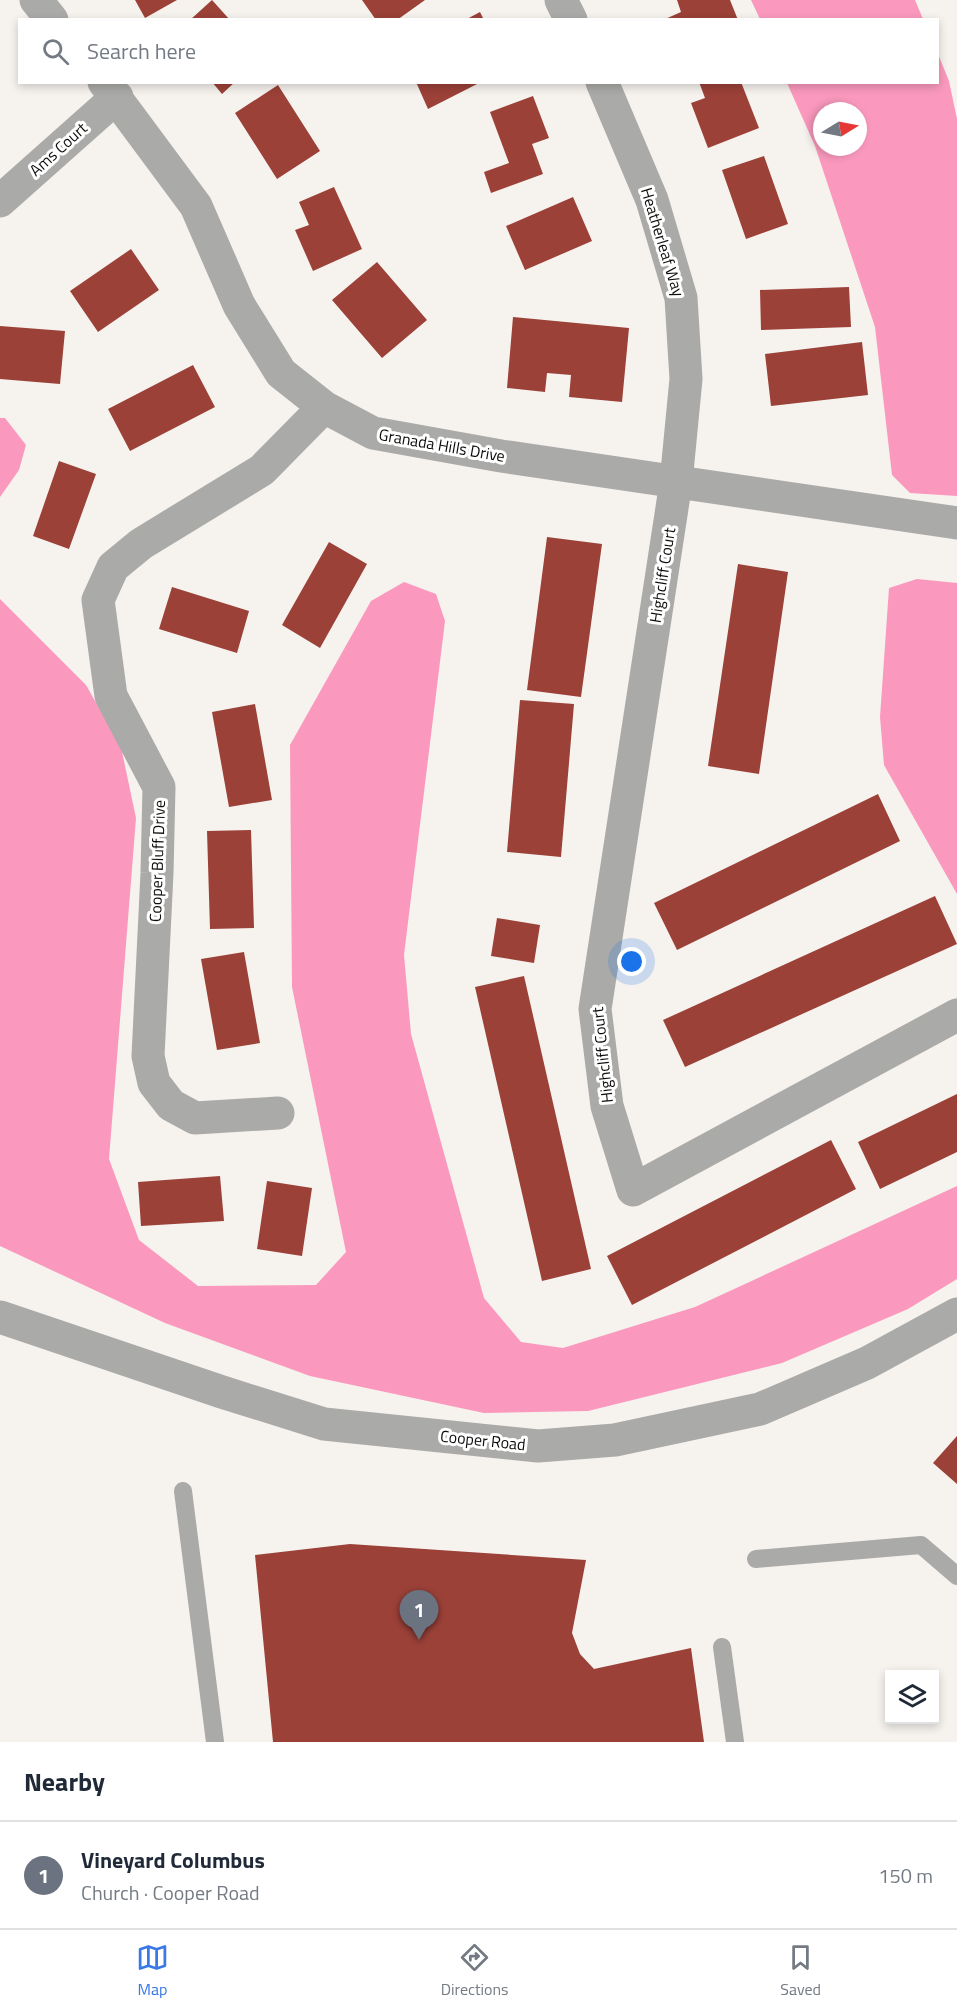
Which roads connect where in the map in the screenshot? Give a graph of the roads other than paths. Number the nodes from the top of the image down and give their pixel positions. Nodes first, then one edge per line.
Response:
1 (36, 0) edge
2 (561, 0) edge
3 (50, 18) edge
4 (570, 18) edge
5 (603, 84) edge
6 (110, 90) edge
7 (0, 201) edge
8 (324, 407) junction
9 (676, 482) junction
10 (957, 523) edge
11 (957, 1015) edge
12 (278, 1113) dead end
13 (957, 1314) edge
14 (0, 1317) edge
15 (183, 1491) dead end
16 (756, 1559) dead end
17 (957, 1576) edge
18 (722, 1647) dead end
19 (215, 1742) edge
20 (735, 1742) edge

1 - 3 street
2 - 4 street
5 - 9 street, Heatherleaf Way
6 - 7 street, Ams Court
6 - 8 street, Granada Hills Drive
8 - 9 street, Granada Hills Drive
8 - 12 street, Cooper Bluff Drive
9 - 10 street, Granada Hills Drive
9 - 11 street, Highcliff Court
13 - 14 street, Cooper Road
15 - 19 lane
16 - 17 lane
18 - 20 lane

